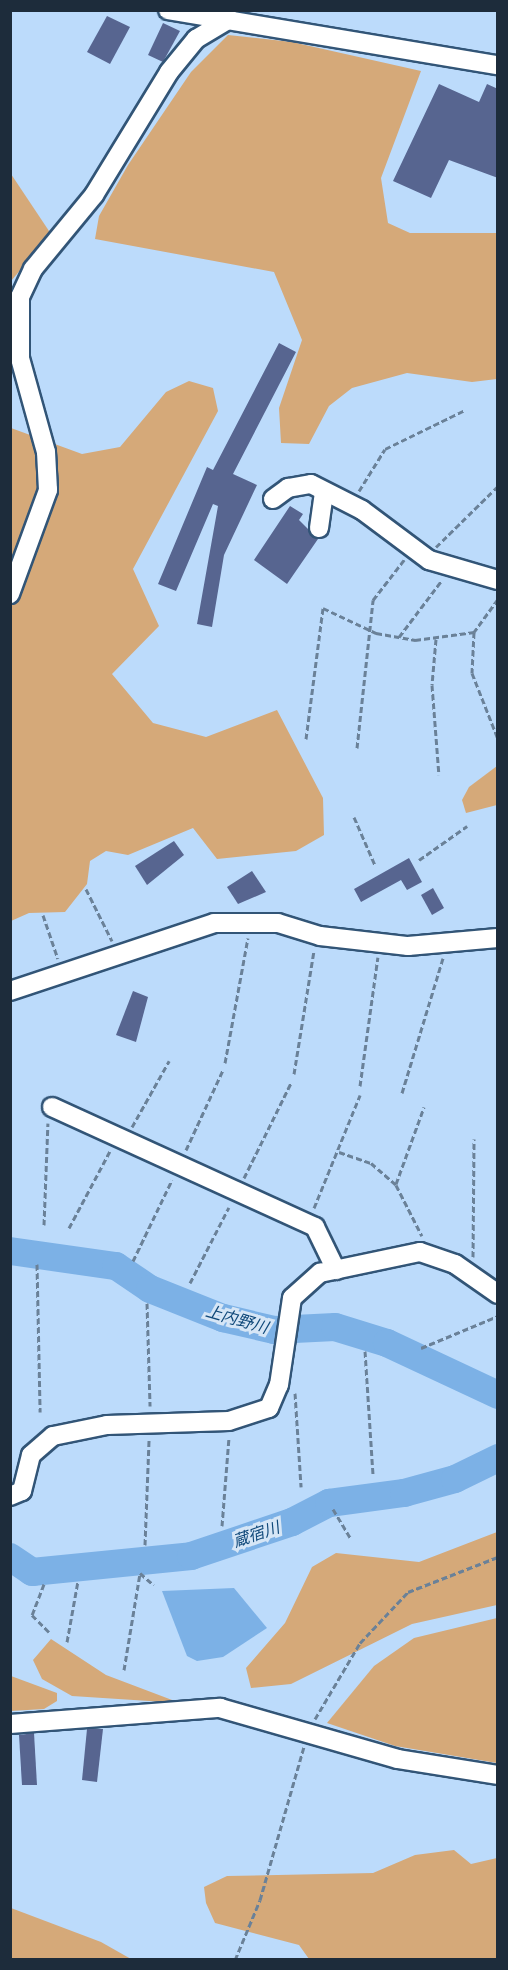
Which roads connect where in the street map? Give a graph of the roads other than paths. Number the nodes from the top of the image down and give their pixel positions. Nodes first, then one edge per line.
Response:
1 (168, 10) edge
2 (229, 20) junction
3 (498, 64) edge
4 (324, 493) junction
5 (273, 499) dead end
6 (319, 528) dead end
7 (498, 580) edge
8 (10, 594) edge
9 (498, 938) edge
10 (10, 991) edge
11 (50, 1112) road end
12 (336, 1270) junction
13 (498, 1294) edge
14 (10, 1496) edge
15 (10, 1724) edge
16 (498, 1776) edge

1 - 2 street
2 - 3 street
2 - 8 street
4 - 5 street
4 - 6 street
4 - 7 street
9 - 10 street
11 - 12 street
12 - 13 street
12 - 14 street
15 - 16 street

